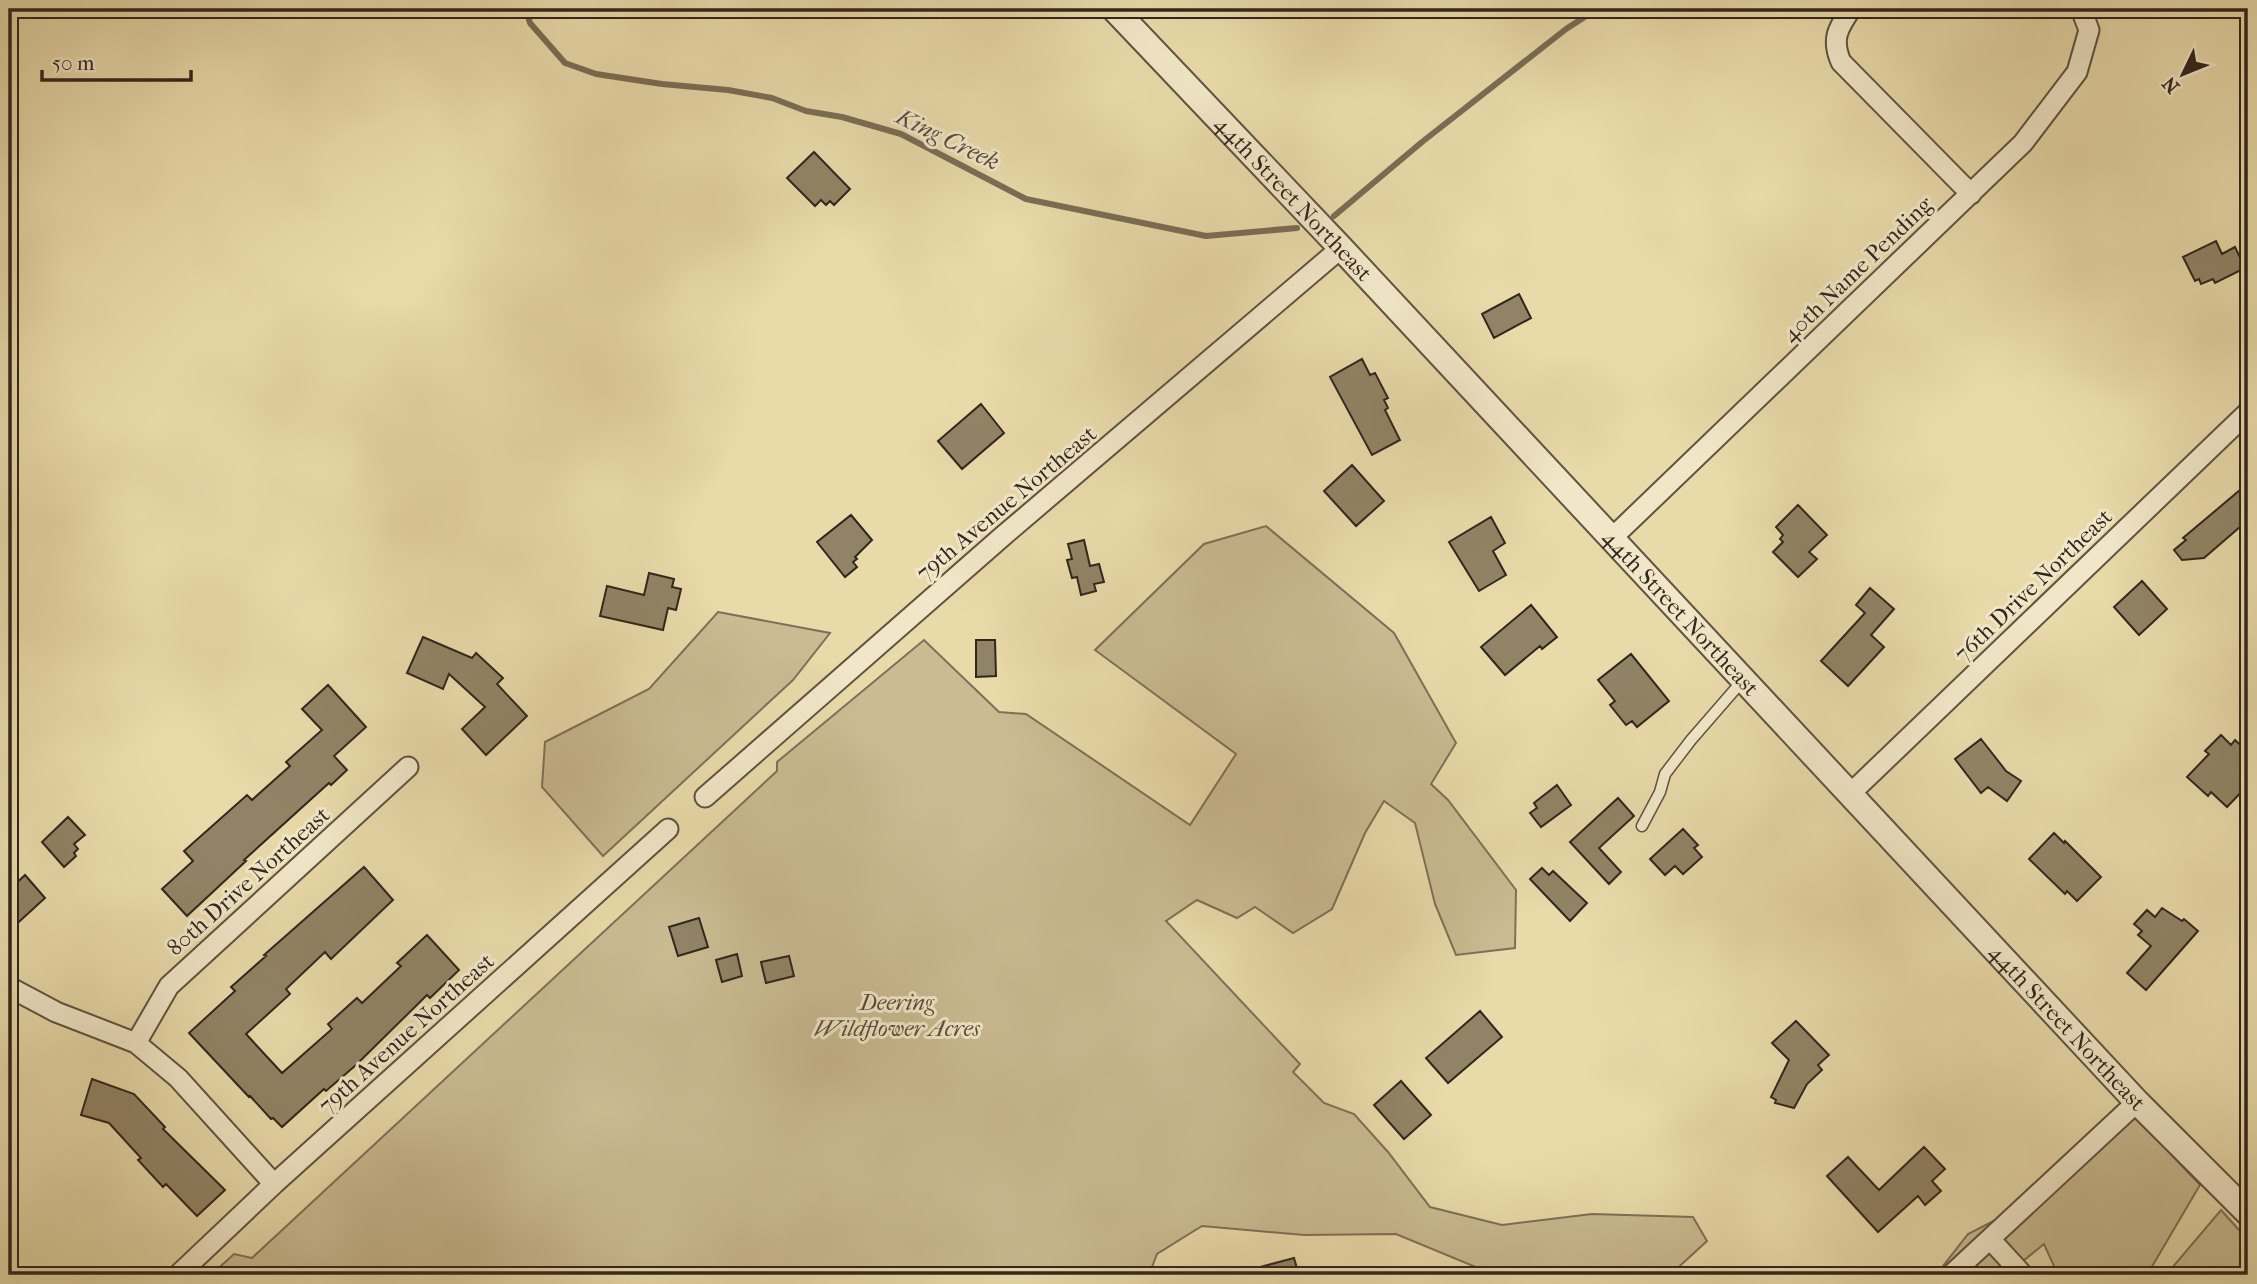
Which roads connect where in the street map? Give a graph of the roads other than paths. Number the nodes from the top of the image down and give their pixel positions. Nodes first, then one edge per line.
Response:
1 (1851, 9) edge
2 (2081, 9) edge
3 (1120, 10) edge
4 (1971, 194) junction
5 (1341, 248) junction
6 (2248, 412) edge
7 (1612, 538) junction
8 (1744, 679) junction
9 (408, 767) dead end
10 (1851, 793) junction
11 (705, 797) dead end
12 (1642, 826) dead end
13 (668, 829) dead end
14 (9, 987) edge
15 (136, 1043) junction
16 (2137, 1102) junction
17 (274, 1184) junction
18 (2248, 1213) edge
19 (1990, 1239) junction
20 (178, 1275) edge
21 (1951, 1275) edge
22 (2023, 1275) edge

1 - 4 street
2 - 4 street, 40th Name Pending
3 - 5 street, 44th Street Northeast
4 - 7 street, 40th Name Pending
5 - 7 street, 44th Street Northeast
5 - 11 street, 79th Avenue Northeast
6 - 10 street, 76th Drive Northeast
7 - 8 street, 44th Street Northeast
8 - 10 street, 44th Street Northeast
8 - 12 lane
9 - 15 street, 80th Drive Northeast
10 - 16 street, 44th Street Northeast
13 - 17 street, 79th Avenue Northeast
14 - 15 street
15 - 17 street
16 - 18 street, 44th Street Northeast
16 - 19 street
17 - 20 street, 79th Avenue Northeast
19 - 21 street
19 - 22 street

